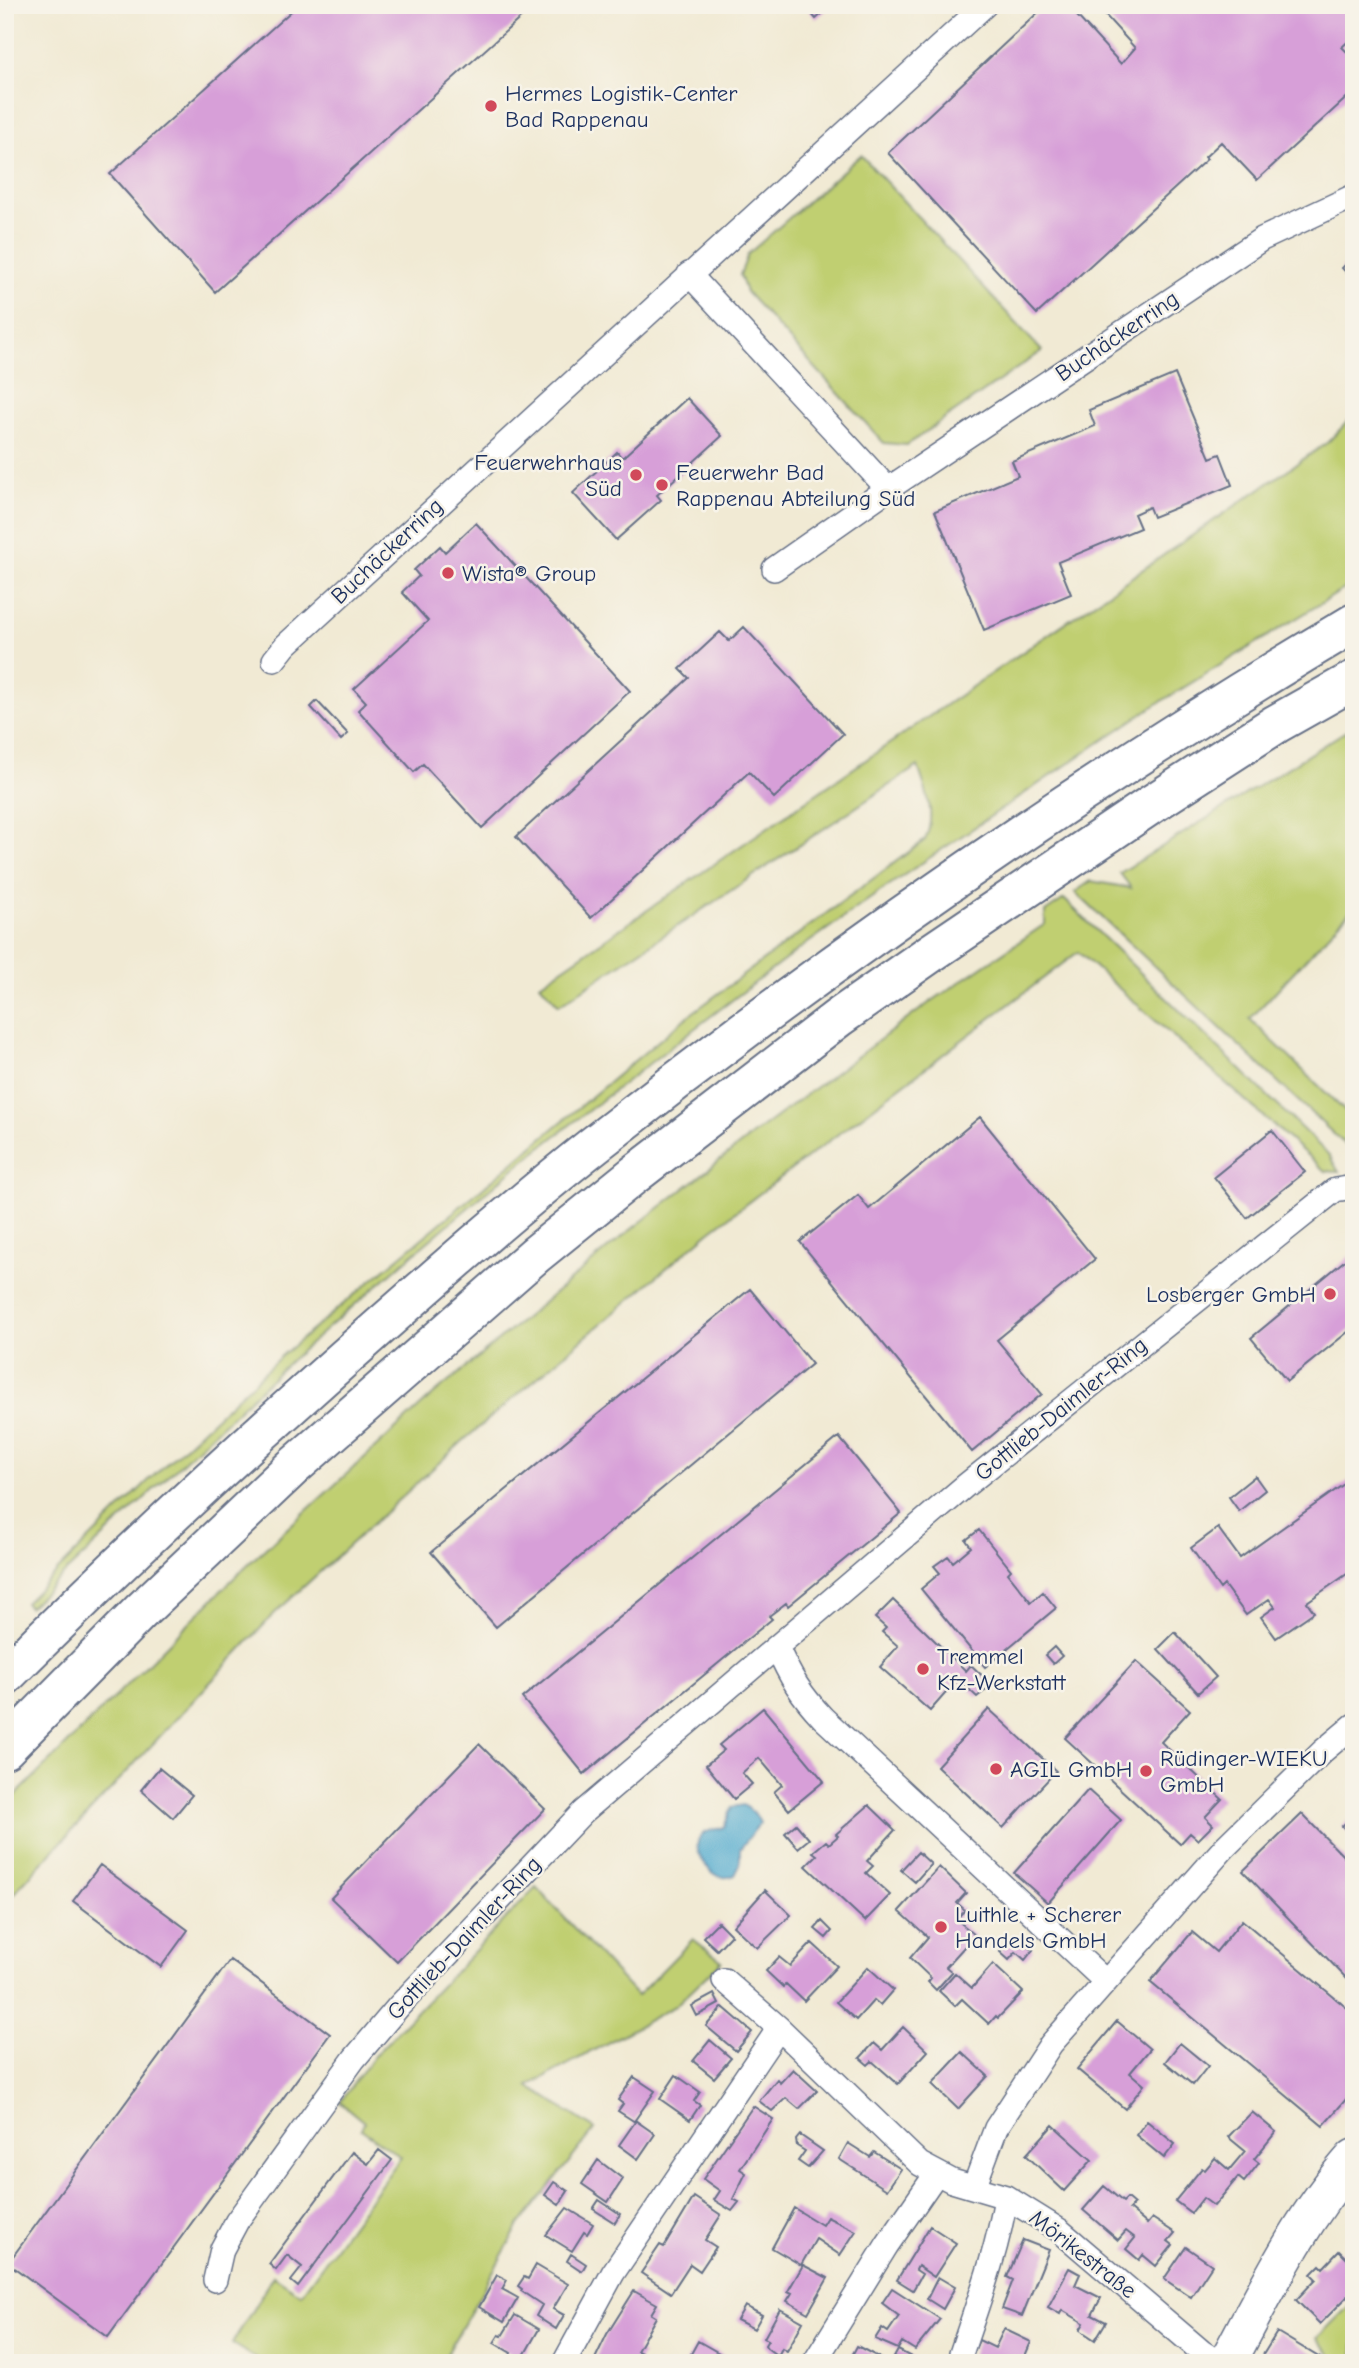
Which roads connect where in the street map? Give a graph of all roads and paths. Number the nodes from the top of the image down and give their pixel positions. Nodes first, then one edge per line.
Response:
1 (985, 5) edge
2 (1354, 196) edge
3 (689, 274) junction
4 (888, 489) junction
5 (774, 569) dead end
6 (1354, 623) edge
7 (274, 660) dead end
8 (1354, 680) edge
9 (1354, 1186) edge
10 (777, 1647) junction
11 (5, 1676) edge
12 (1354, 1726) edge
13 (5, 1749) edge
14 (724, 1980) dead end
15 (1105, 1982) junction
16 (779, 2028) junction
17 (1354, 2158) edge
18 (936, 2174) junction
19 (974, 2187) junction
20 (1006, 2197) junction
21 (215, 2280) dead end
22 (564, 2363) edge
23 (814, 2363) edge
24 (958, 2363) edge
25 (1219, 2363) edge
26 (1227, 2363) edge

1 - 3 street, Buchäckerring
2 - 4 street, Buchäckerring
3 - 4 street
3 - 7 street, Buchäckerring
4 - 5 street, Buchäckerring
6 - 11 highway
8 - 13 highway
9 - 10 street, Gottlieb-Daimler-Ring
10 - 15 street
10 - 21 street, Gottlieb-Daimler-Ring
12 - 15 street
14 - 16 street, Mörikestraße
15 - 19 street
16 - 18 street, Mörikestraße
16 - 22 street
17 - 26 main road
18 - 19 street, Mörikestraße
18 - 23 street
19 - 20 street, Mörikestraße
20 - 24 street
20 - 25 street, Mörikestraße

